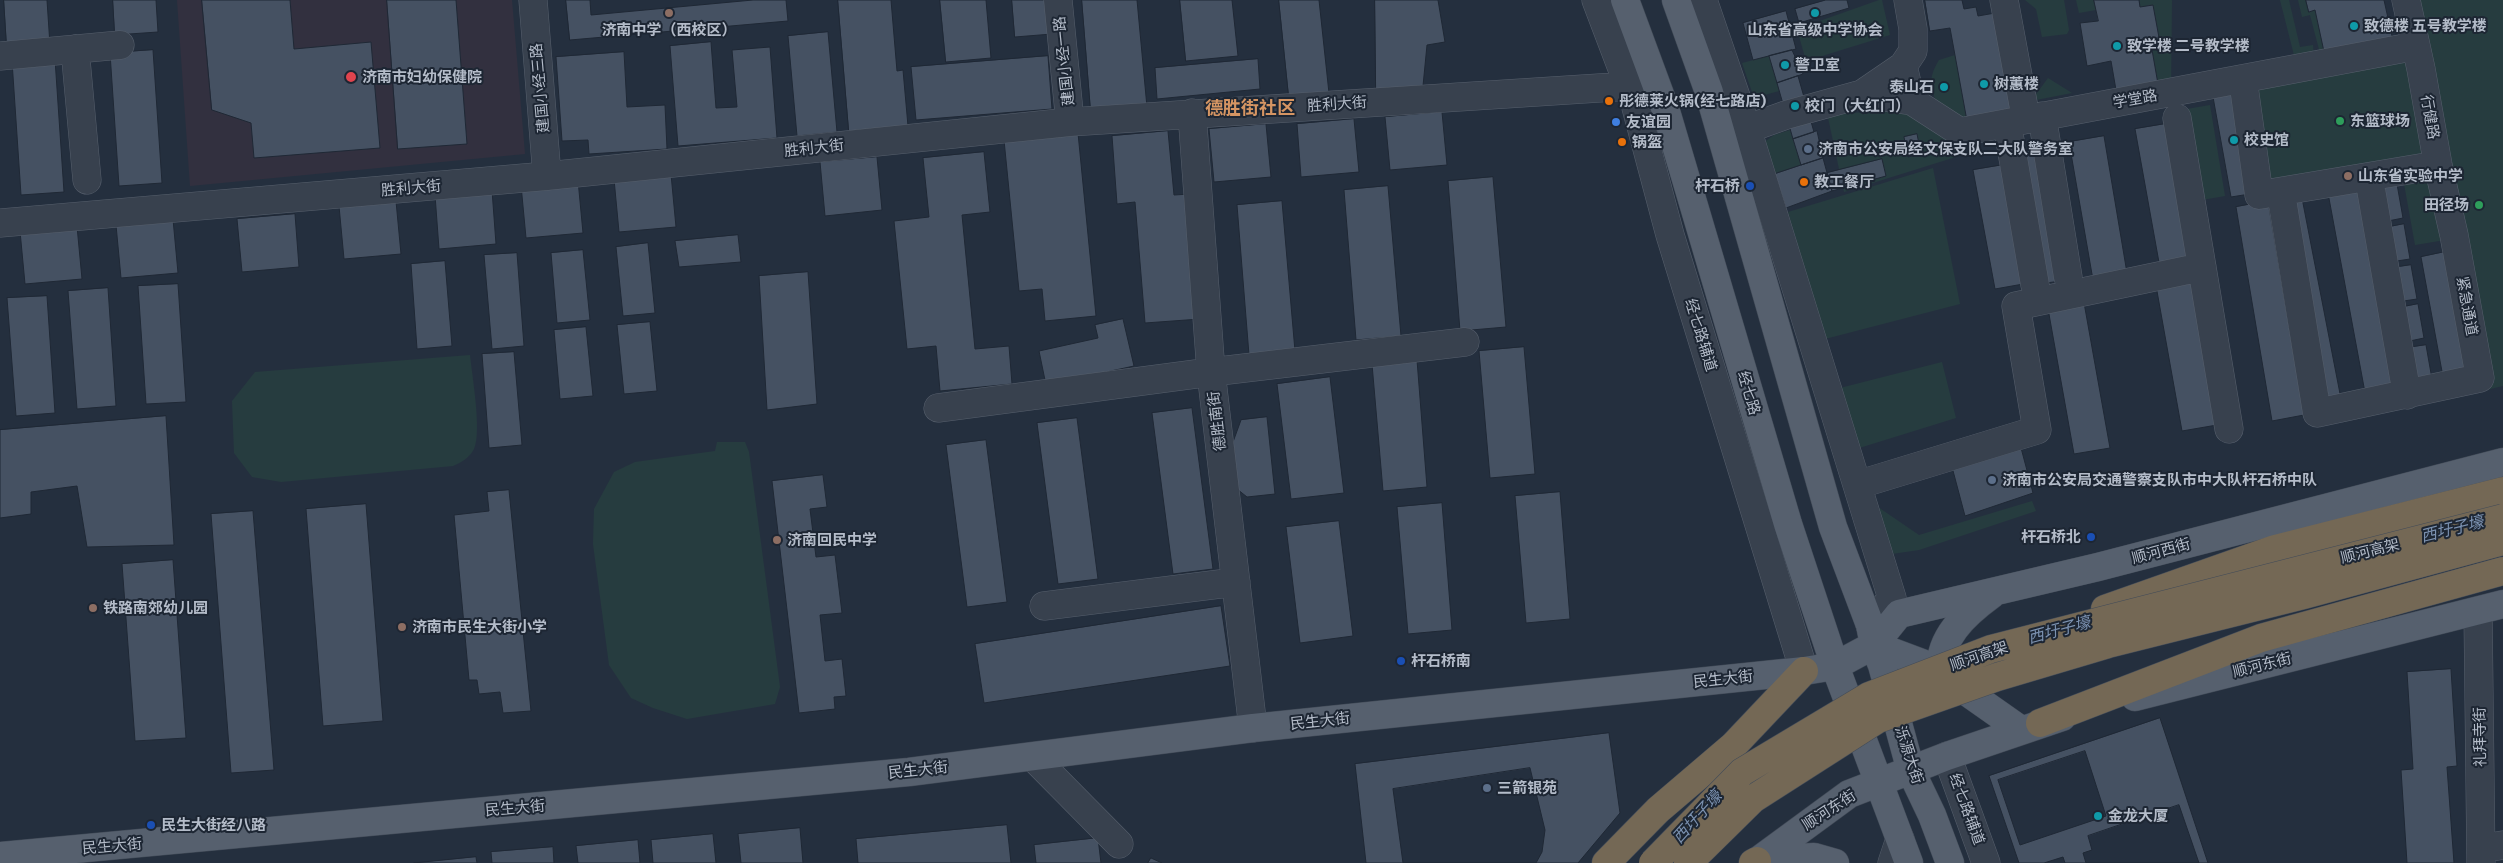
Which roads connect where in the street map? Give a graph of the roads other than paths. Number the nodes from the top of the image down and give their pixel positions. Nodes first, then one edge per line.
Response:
1 (533, 0) edge
2 (1058, 0) edge
3 (1596, 0) edge
4 (1625, 0) edge
5 (1676, 0) edge
6 (1703, 0) edge
7 (1908, 0) edge
8 (2004, 0) edge
9 (2406, 0) edge
10 (120, 45) dead end
11 (2416, 46) junction
12 (76, 49) junction
13 (0, 56) edge
14 (1903, 66) junction
15 (2243, 80) junction
16 (1630, 86) junction
17 (1862, 94) junction
18 (1912, 101) junction
19 (1192, 113) junction
20 (2176, 118) dead end
21 (2025, 119) junction
22 (1070, 122) junction
23 (1747, 129) junction
24 (2438, 165) junction
25 (547, 176) junction
26 (2369, 178) junction
27 (87, 180) dead end
28 (2281, 193) junction
29 (0, 223) edge
30 (2454, 235) joint
31 (2202, 266) junction
32 (2068, 277) dead end
33 (2035, 286) dead end
34 (1465, 342) dead end
35 (1211, 372) junction
36 (2407, 395) junction
37 (938, 408) dead end
38 (2229, 429) dead end
39 (2503, 462) edge
40 (1857, 485) junction
41 (2503, 491) edge
42 (2503, 518) edge
43 (2503, 541) edge
44 (2503, 571) edge
45 (1236, 582) junction
46 (1999, 590) junction
47 (1044, 606) dead end
48 (2491, 608) edge
49 (1876, 645) junction
50 (1990, 650) junction
51 (1804, 671) junction
52 (1941, 674) junction
53 (1839, 676) junction
54 (2031, 726) junction
55 (1253, 728) junction
56 (1947, 756) junction
57 (1033, 757) junction
58 (1911, 771) junction
59 (1879, 784) junction
60 (1119, 844) dead end
61 (2488, 852) edge
62 (1900, 855) edge
63 (0, 856) edge
64 (1755, 862) edge
65 (1606, 863) edge
66 (1653, 863) edge
67 (1688, 863) edge
68 (1835, 863) edge
69 (1950, 863) edge
70 (1986, 863) edge

1 - 25 street, 建国小经三路
2 - 22 street, 建国小经一路
3 - 16 street, 经七路辅道
4 - 53 main road, 经七路
5 - 49 main road
6 - 23 street
7 - 14 street
8 - 21 street
9 - 11 street, 行健路
10 - 12 street
11 - 15 street, 学堂路
11 - 24 street, 行健路
12 - 13 street
12 - 27 street
14 - 17 street, 学堂路
14 - 18 street
15 - 21 street, 学堂路
15 - 28 street
16 - 19 street, 胜利大街
16 - 51 street, 经七路辅道
17 - 18 street, 学堂路
17 - 23 street, 学堂路
18 - 21 street, 学堂路
19 - 22 street, 胜利大街
19 - 35 street, 德胜南街
20 - 31 street
21 - 32 street
21 - 33 street
22 - 25 street, 胜利大街
23 - 40 street
24 - 26 street
24 - 30 street, 行健路
25 - 29 street, 胜利大街
26 - 28 street
26 - 36 street
28 - 36 street
30 - 36 street, 紧急通道
31 - 38 street
31 - 40 street
34 - 35 street
35 - 37 street
35 - 45 street, 德胜南街
39 - 46 main road, 顺河西街
40 - 49 street
41 - 50 highway, bridge
42 - 50 highway, 顺河高架, bridge
43 - 67 highway, 顺河高架, bridge
44 - 54 highway
45 - 47 street
45 - 55 street, 德胜南街
46 - 49 main road, 顺河西街
46 - 52 main road
48 - 54 main road, 顺河东街
48 - 61 street, 礼拜寺街
49 - 52 main road
49 - 53 main road, 顺河西街
49 - 58 main road, 泺源大街, bridge
50 - 66 highway, 顺河高架, bridge
51 - 53 main road, 民生大街
51 - 55 main road, 民生大街
51 - 65 highway
52 - 54 main road
53 - 59 main road, 经七路, bridge
54 - 56 main road, 顺河东街
55 - 57 main road, 民生大街
56 - 58 main road, 顺河东街
56 - 70 street, 经七路辅道
57 - 60 street
57 - 63 main road, 民生大街
58 - 59 main road, 顺河东街
58 - 69 main road, 泺源大街
59 - 62 main road
59 - 64 main road, 顺河东街
64 - 68 main road

